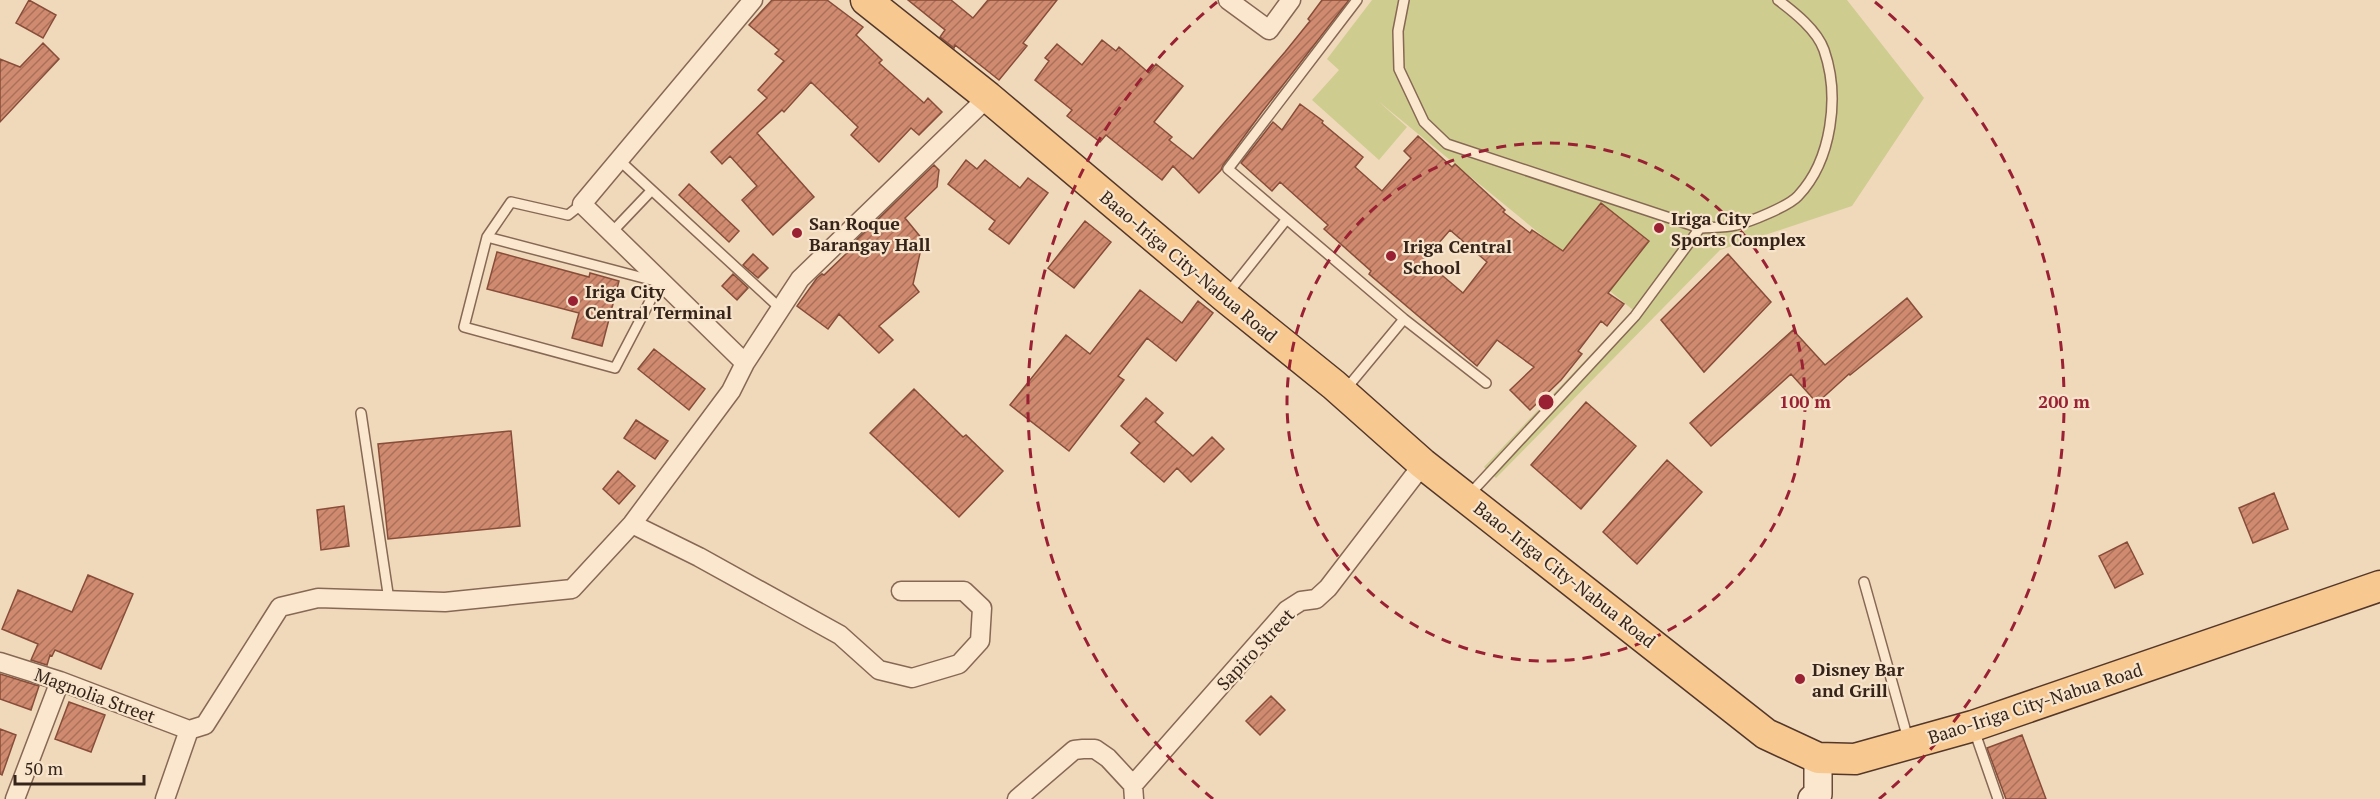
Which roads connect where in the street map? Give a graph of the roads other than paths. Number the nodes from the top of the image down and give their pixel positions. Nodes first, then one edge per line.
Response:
1 (753, 0) edge
2 (866, 0) edge
3 (1228, 0) edge
4 (1291, 0) edge
5 (1357, 0) edge
6 (1404, 0) edge
7 (1778, 0) edge
8 (988, 97) junction
9 (619, 160) junction
10 (651, 191) junction
11 (582, 204) junction
12 (1287, 220) junction
13 (1700, 228) junction
14 (612, 232) junction
15 (487, 237) junction
16 (660, 281) junction
17 (1225, 297) junction
18 (781, 309) junction
19 (1404, 319) junction
20 (745, 363) junction
21 (1486, 383) dead end
22 (1343, 392) junction
23 (361, 413) dead end
24 (1423, 464) junction
25 (1467, 498) junction
26 (632, 524) junction
27 (1864, 582) dead end
28 (2380, 586) edge
29 (901, 591) dead end
30 (390, 600) junction
31 (0, 662) edge
32 (60, 681) junction
33 (1973, 726) junction
34 (189, 730) junction
35 (1909, 744) junction
36 (1818, 758) junction
37 (1134, 792) edge
38 (1817, 797) edge
39 (15, 799) edge
40 (165, 799) edge
41 (1017, 799) edge
42 (1998, 799) edge

1 - 9 street
2 - 8 main road, Baao-Iriga City-Nabua Road
3 - 4 street
5 - 12 lane
6 - 13 lane
7 - 13 lane
8 - 17 main road, Baao-Iriga City-Nabua Road
8 - 18 street
9 - 10 lane
9 - 11 street
10 - 14 lane
10 - 18 lane
11 - 14 street
11 - 15 lane
12 - 17 lane
12 - 19 lane
13 - 25 lane
14 - 16 street
15 - 16 lane
15 - 16 lane
16 - 20 street
17 - 22 main road, Baao-Iriga City-Nabua Road
18 - 20 street
19 - 21 lane
19 - 22 lane
20 - 26 street
22 - 24 main road, Baao-Iriga City-Nabua Road
23 - 30 lane
24 - 25 main road, Baao-Iriga City-Nabua Road
24 - 37 street, Sapiro Street
25 - 36 main road, Baao-Iriga City-Nabua Road
26 - 29 street
26 - 30 street
27 - 35 lane
28 - 33 main road, Baao-Iriga City-Nabua Road
30 - 34 street
31 - 32 street, Magnolia Street
32 - 34 street, Magnolia Street
32 - 39 street
33 - 35 main road, Baao-Iriga City-Nabua Road
33 - 42 lane
34 - 40 street
35 - 36 main road, Baao-Iriga City-Nabua Road
36 - 38 street
37 - 41 street

